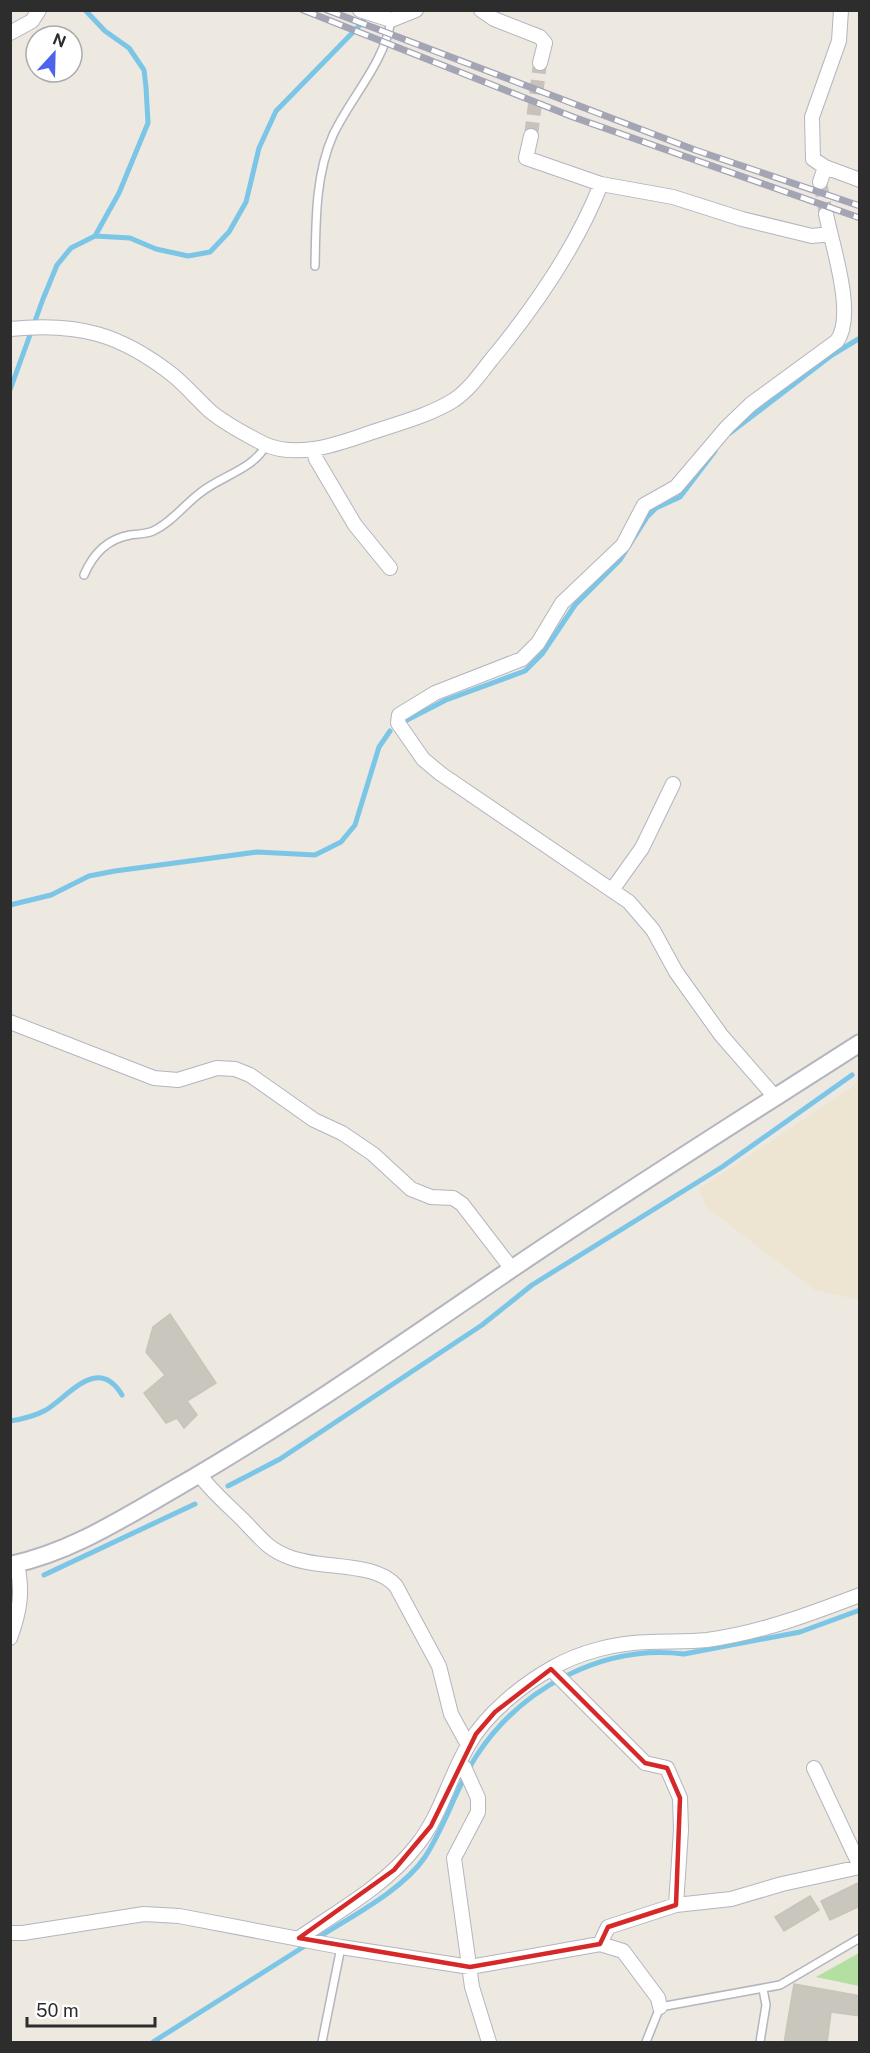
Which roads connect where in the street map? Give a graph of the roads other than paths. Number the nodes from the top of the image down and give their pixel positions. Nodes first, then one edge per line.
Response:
1 (39, 10) edge
2 (360, 10) edge
3 (481, 10) edge
4 (841, 10) edge
5 (409, 12) edge
6 (391, 20) junction
7 (10, 33) edge
8 (540, 63) tunnel mouth
9 (531, 136) tunnel mouth
10 (825, 167) junction
11 (860, 180) edge
12 (820, 182) tunnel mouth
13 (601, 184) junction
14 (826, 214) tunnel mouth
15 (830, 234) junction
16 (315, 266) dead end
17 (16, 329) edge
18 (266, 445) junction
19 (314, 450) junction
20 (390, 568) dead end
21 (84, 575) dead end
22 (673, 784) dead end
23 (612, 890) junction
24 (10, 1022) edge
25 (860, 1043) edge
26 (775, 1097) junction
27 (512, 1269) junction
28 (199, 1474) junction
29 (14, 1565) edge
30 (860, 1595) edge
31 (10, 1638) edge
32 (550, 1668) junction
33 (468, 1745) junction
34 (459, 1765) junction
35 (814, 1768) dead end
36 (860, 1867) edge
37 (676, 1905) junction
38 (10, 1933) edge
39 (299, 1938) junction
40 (860, 1938) edge
41 (600, 1944) junction
42 (341, 1947) junction
43 (470, 1967) junction
44 (763, 1989) junction
45 (660, 2007) junction
46 (322, 2043) edge
47 (489, 2043) edge
48 (646, 2043) edge
49 (760, 2043) edge

1 - 7 street
2 - 6 street
3 - 8 street
4 - 10 street
5 - 6 street
6 - 16 lane
9 - 13 street
10 - 11 street
10 - 12 street
13 - 15 street
13 - 19 street
14 - 15 street
15 - 23 street
17 - 18 street
18 - 19 street
18 - 21 lane
19 - 20 street
22 - 23 street
23 - 26 street
24 - 27 street
25 - 26 street
26 - 27 street
27 - 28 street
28 - 29 street
28 - 33 street
29 - 31 street
30 - 32 street
32 - 33 street
32 - 37 street
33 - 34 street
34 - 39 street
34 - 43 street
35 - 36 street
36 - 37 street
37 - 41 street
38 - 39 street
39 - 42 street
40 - 44 lane
41 - 43 street
41 - 45 street
42 - 43 street
42 - 46 lane
43 - 47 street
44 - 45 lane
44 - 49 lane
45 - 48 lane

